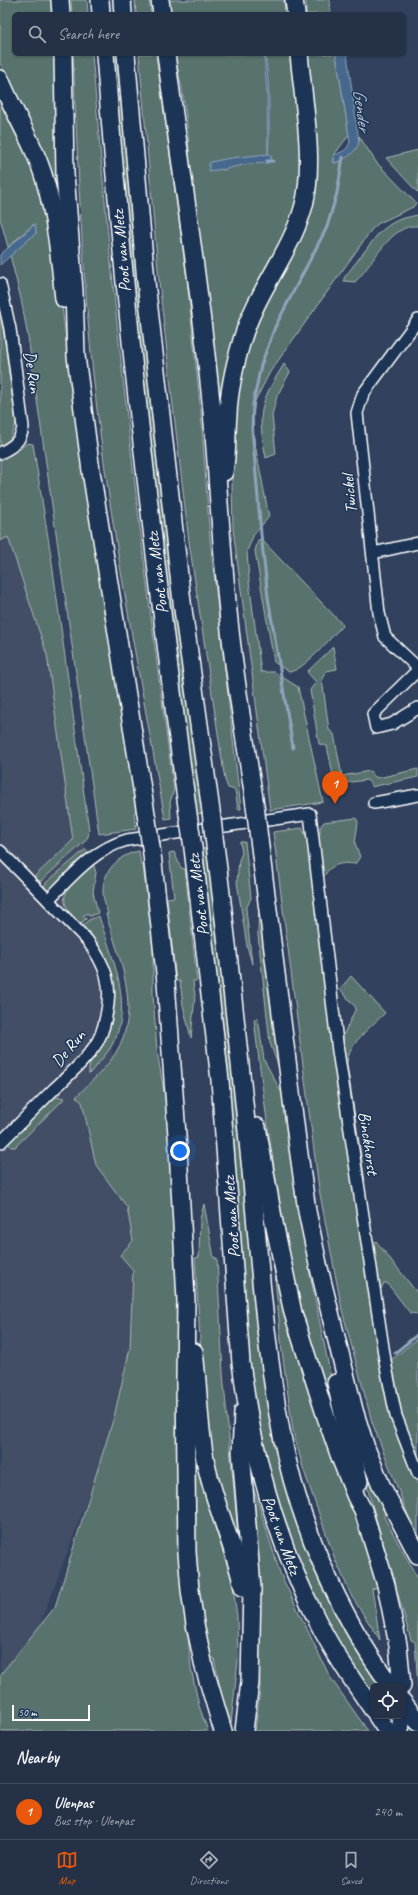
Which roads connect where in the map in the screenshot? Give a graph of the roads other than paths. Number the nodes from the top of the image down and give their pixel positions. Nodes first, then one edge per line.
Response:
1 (60, 0) edge
2 (100, 0) edge
3 (122, 0) edge
4 (160, 0) edge
5 (294, 0) edge
6 (61, 12) edge
7 (101, 12) edge
8 (123, 12) edge
9 (162, 12) edge
10 (296, 12) edge
11 (63, 56) edge
12 (105, 56) edge
13 (126, 56) edge
14 (166, 56) edge
15 (299, 56) edge
16 (0, 80) edge
17 (0, 284) edge
18 (418, 320) edge
19 (76, 356) junction
20 (0, 453) edge
21 (218, 505) junction
22 (418, 543) edge
23 (373, 553) junction
24 (418, 669) edge
25 (418, 708) edge
26 (418, 795) edge
27 (374, 803) dead end
28 (0, 850) edge
29 (48, 900) junction
30 (240, 1064) junction
31 (0, 1143) edge
32 (318, 1264) junction
33 (186, 1300) junction
34 (244, 1388) junction
35 (418, 1473) edge
36 (363, 1510) junction
37 (418, 1555) edge
38 (251, 1627) junction
39 (393, 1683) edge
40 (394, 1683) edge
41 (370, 1705) edge
42 (406, 1708) edge
43 (411, 1718) edge
44 (387, 1727) edge
45 (223, 1731) edge
46 (244, 1731) edge

1 - 6 highway
2 - 7 highway
3 - 8 highway
4 - 9 highway
5 - 10 highway
11 - 19 highway
12 - 34 highway, Poot van Metz, bridge
13 - 30 highway, Poot van Metz, bridge
14 - 21 highway
15 - 21 highway
16 - 19 highway
17 - 20 street, De Run
18 - 23 street, Twickel
19 - 33 highway, bridge
21 - 32 highway, bridge
22 - 23 street
23 - 24 street, Twickel
24 - 25 street, Twickel
26 - 27 street
28 - 29 street, De Run
29 - 31 street, De Run
29 - 35 street, Binckhorst
30 - 36 highway
30 - 39 highway, Poot van Metz
32 - 36 highway
32 - 37 highway
33 - 38 highway
33 - 45 highway
34 - 38 highway
34 - 41 highway, Poot van Metz
36 - 40 highway
38 - 46 highway
42 - 43 highway
43 - 44 highway

